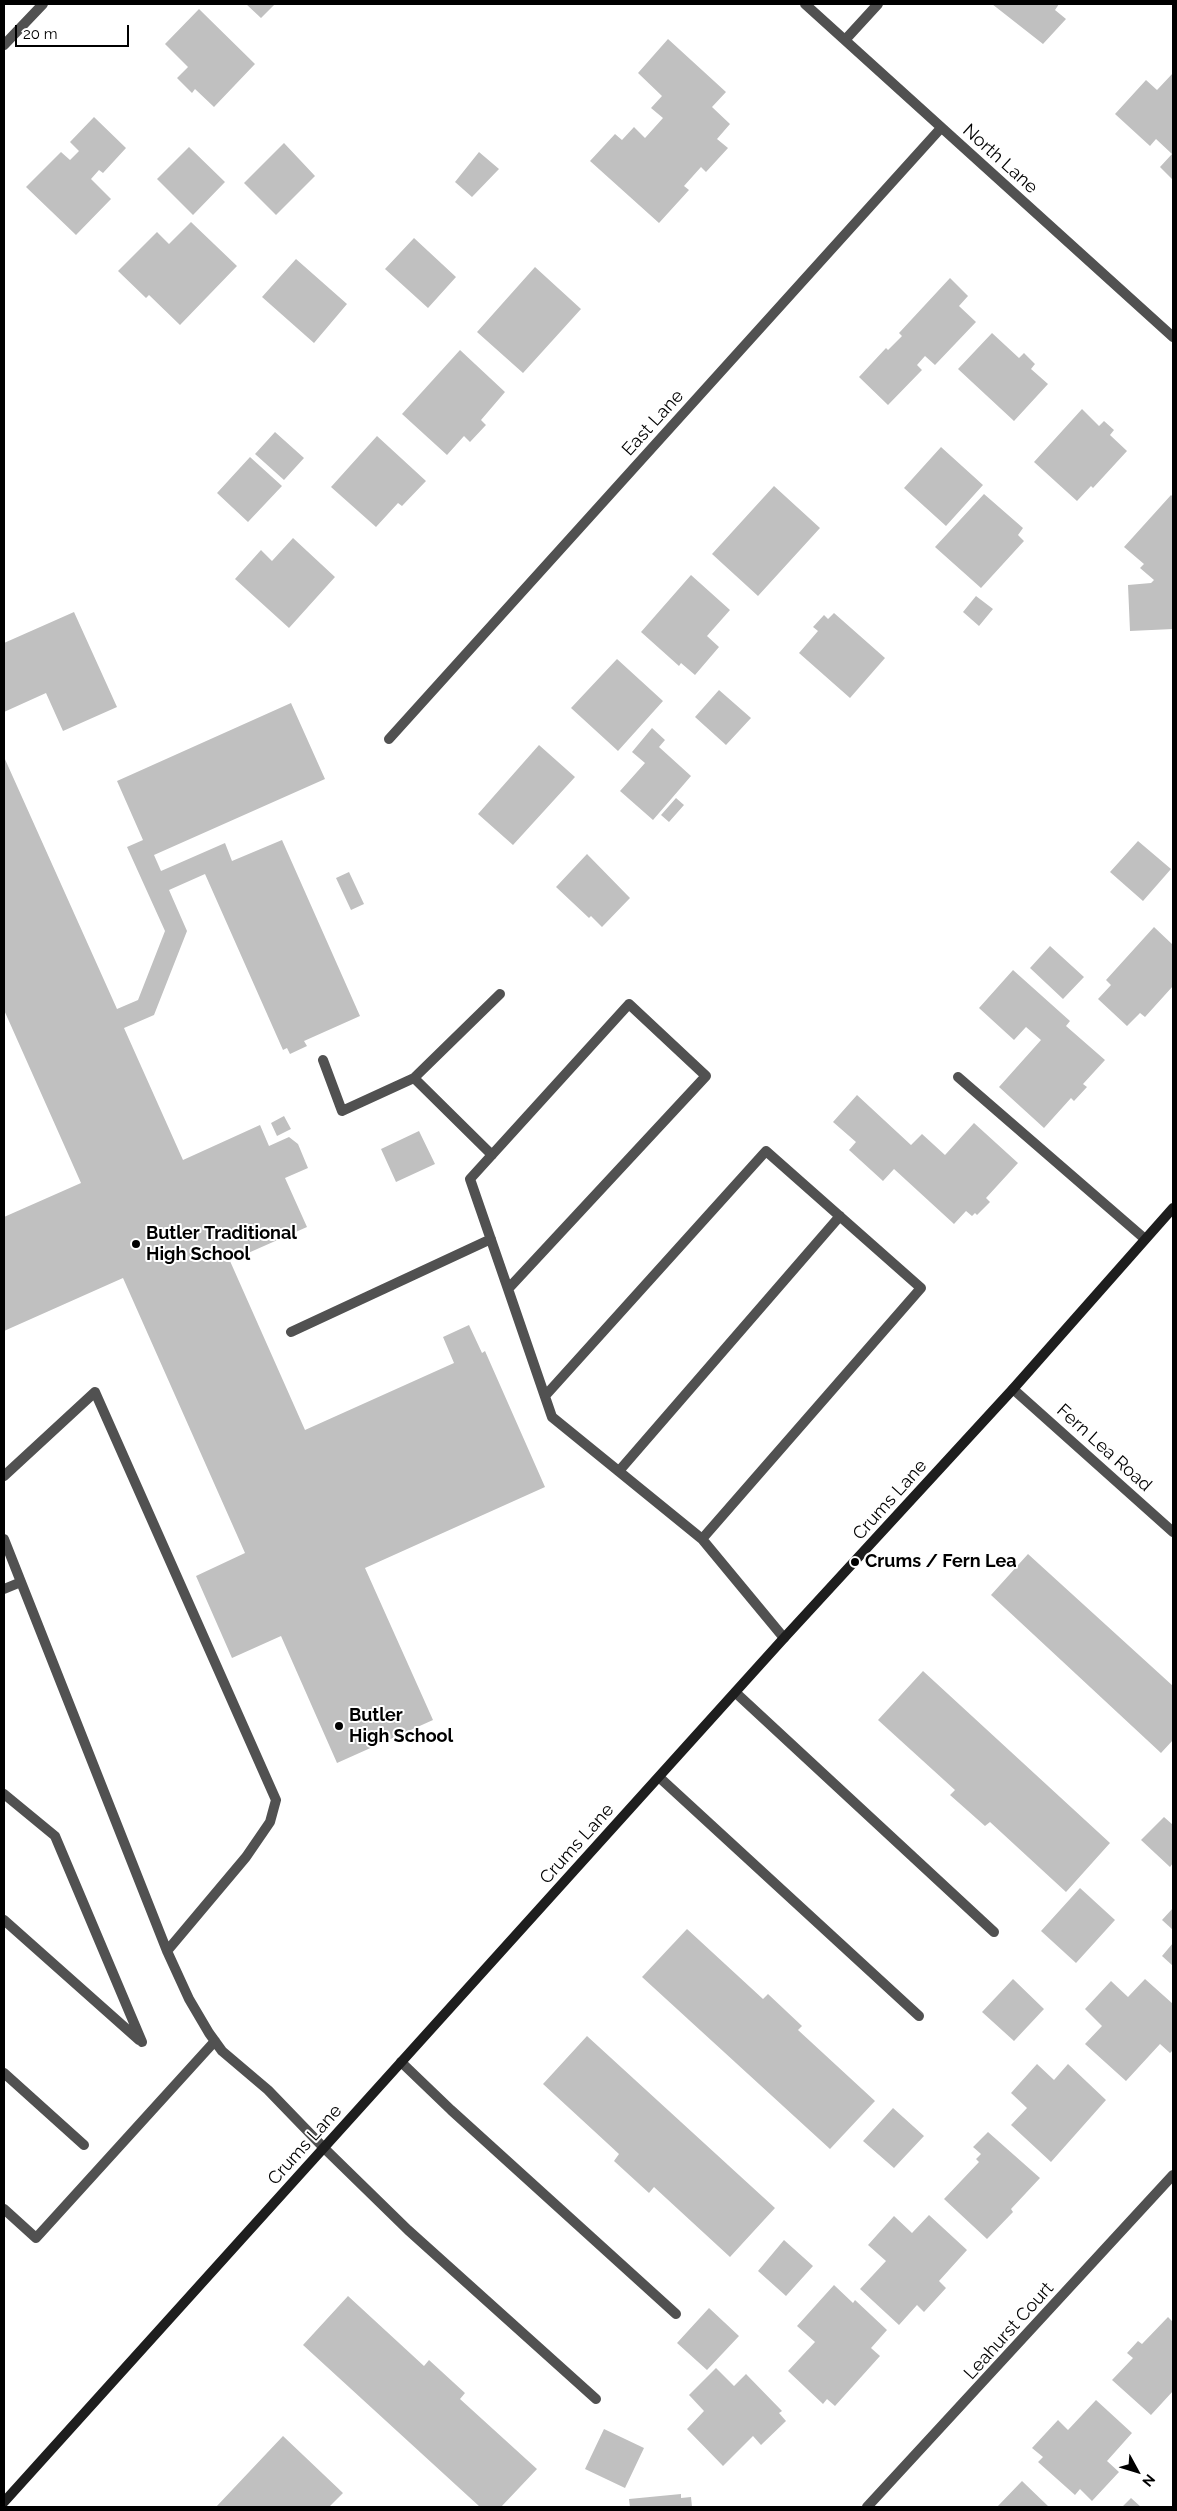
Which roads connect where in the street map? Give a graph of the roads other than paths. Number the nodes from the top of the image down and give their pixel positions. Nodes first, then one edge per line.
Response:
1 (43, 4) edge
2 (805, 4) edge
3 (878, 4) edge
4 (845, 40) junction
5 (4, 45) edge
6 (941, 128) junction
7 (1173, 337) edge
8 (389, 739) dead end
9 (500, 994) dead end
10 (322, 1060) dead end
11 (958, 1077) dead end
12 (414, 1078) junction
13 (492, 1155) junction
14 (1173, 1208) edge
15 (840, 1216) junction
16 (491, 1239) junction
17 (1145, 1239) junction
18 (508, 1289) junction
19 (291, 1332) dead end
20 (1013, 1388) junction
21 (545, 1396) junction
22 (619, 1471) junction
23 (4, 1476) edge
24 (1173, 1532) edge
25 (4, 1539) edge
26 (702, 1539) junction
27 (21, 1582) junction
28 (4, 1589) edge
29 (784, 1638) junction
30 (736, 1692) junction
31 (660, 1778) junction
32 (4, 1794) edge
33 (4, 1920) edge
34 (994, 1932) dead end
35 (167, 1951) junction
36 (920, 2016) dead end
37 (215, 2041) junction
38 (401, 2062) junction
39 (4, 2073) edge
40 (84, 2145) dead end
41 (324, 2148) junction
42 (1173, 2175) edge
43 (4, 2209) edge
44 (676, 2314) dead end
45 (596, 2399) dead end
46 (4, 2502) edge
47 (867, 2507) edge

1 - 5 street
2 - 4 street, North Lane
3 - 4 street
4 - 6 street, North Lane
6 - 7 street, North Lane
6 - 8 street, East Lane
9 - 12 street
10 - 12 street
11 - 17 street
12 - 13 street
13 - 16 street
13 - 18 street
14 - 17 main road, Crums Lane
15 - 21 street
15 - 22 street
15 - 26 street
16 - 18 street
16 - 19 street
17 - 20 main road, Crums Lane
18 - 21 street
20 - 24 street, Fern Lea Road
20 - 29 main road, Crums Lane
21 - 22 street
22 - 26 street
23 - 35 street
25 - 27 street
26 - 29 street
27 - 28 street
27 - 35 street
29 - 30 main road, Crums Lane
30 - 31 main road, Crums Lane
30 - 34 street
31 - 36 street
31 - 38 main road, Crums Lane
32 - 33 street
35 - 37 street
37 - 41 street
37 - 43 street
38 - 41 main road, Crums Lane
38 - 44 street
39 - 40 street
41 - 45 street
41 - 46 main road, Crums Lane
42 - 47 street, Leahurst Court

